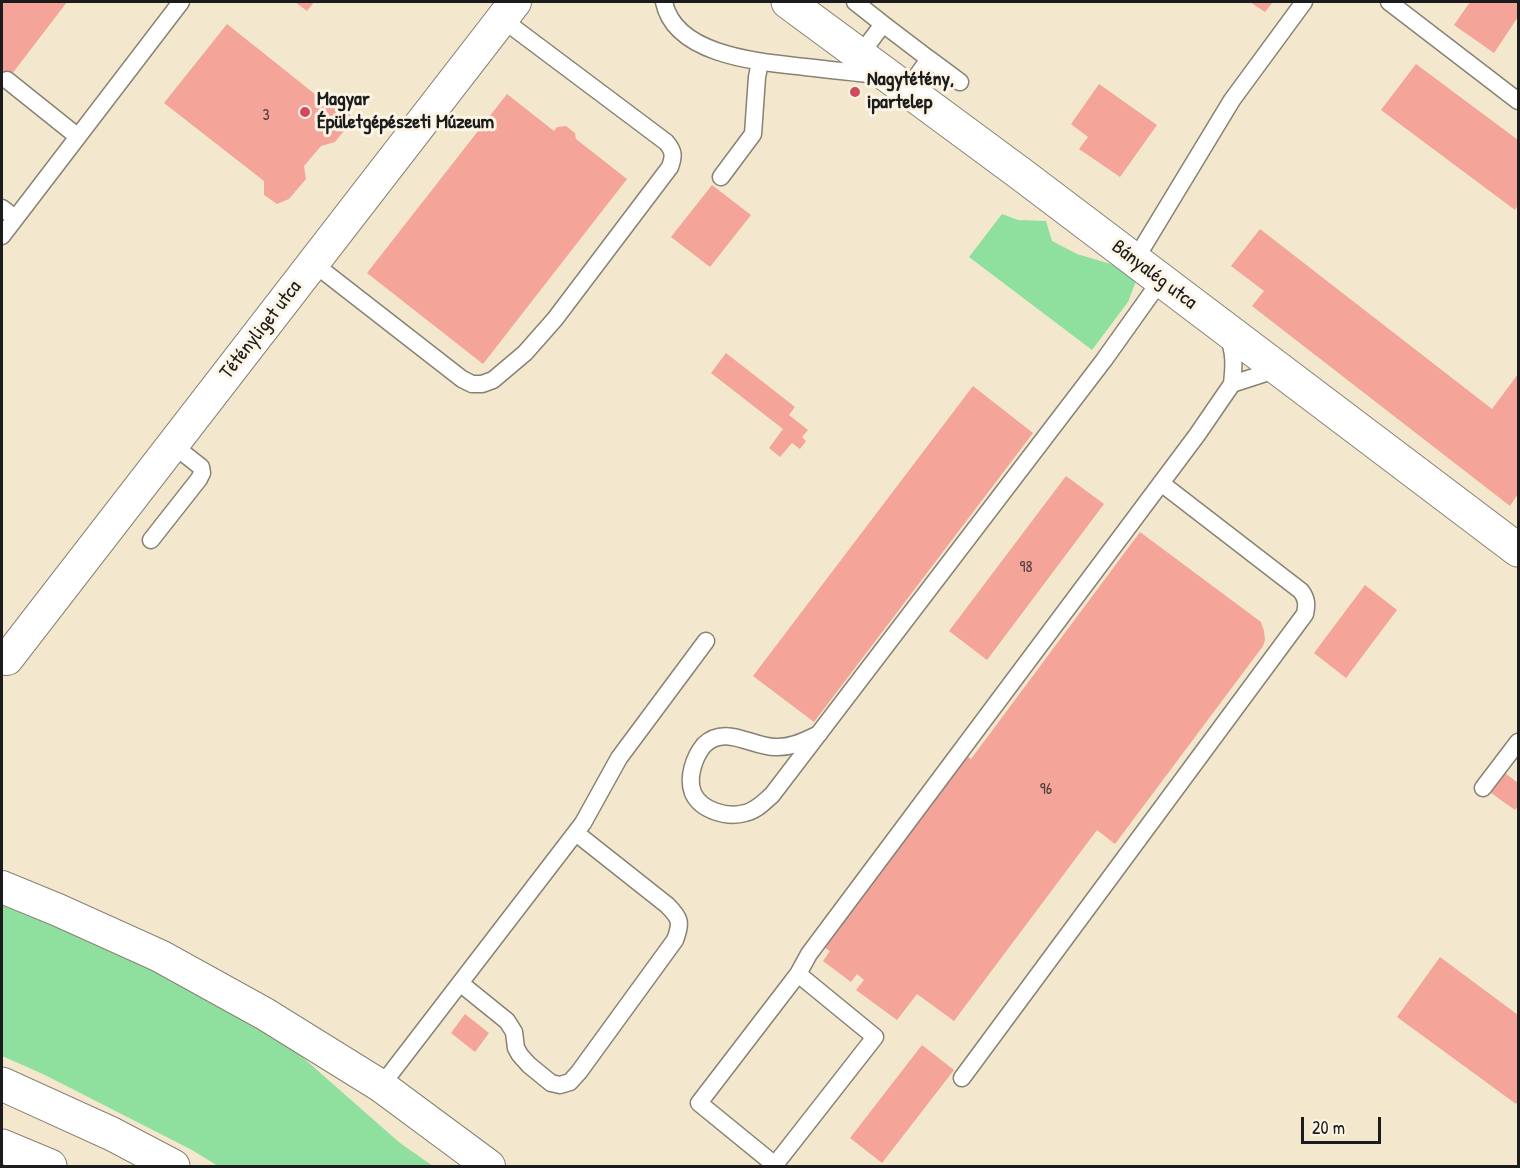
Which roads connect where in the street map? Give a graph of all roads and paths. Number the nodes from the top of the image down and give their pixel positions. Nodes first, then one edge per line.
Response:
1 (181, 2) edge
2 (664, 2) edge
3 (788, 2) edge
4 (855, 2) edge
5 (1304, 2) edge
6 (1389, 2) edge
7 (509, 10) edge
8 (883, 24) junction
9 (860, 55) junction
10 (929, 59) junction
11 (760, 62) junction
12 (7, 80) dead end
13 (960, 82) dead end
14 (897, 83) junction
15 (1518, 101) edge
16 (78, 136) junction
17 (721, 177) dead end
18 (8, 213) edge
19 (2, 236) edge
20 (1135, 260) junction
21 (314, 263) junction
22 (1161, 280) junction
23 (1222, 327) junction
24 (1288, 376) junction
25 (1233, 384) junction
26 (173, 445) junction
27 (1161, 483) junction
28 (151, 540) dead end
29 (1518, 550) edge
30 (706, 641) dead end
31 (7, 659) dead end
32 (819, 734) junction
33 (1518, 741) edge
34 (1483, 788) dead end
35 (576, 833) junction
36 (2, 887) edge
37 (798, 974) junction
38 (460, 983) junction
39 (963, 1078) dead end
40 (2, 1084) edge
41 (381, 1086) junction
42 (2, 1146) edge
43 (774, 1166) edge
44 (50, 1167) edge
45 (173, 1167) edge
46 (489, 1167) edge

1 - 16 lane
2 - 11 lane
3 - 9 main road, Bányalég utca
4 - 8 lane
5 - 20 lane
6 - 15 lane
7 - 21 street, Tétényliget utca
7 - 21 lane
8 - 9 lane
8 - 10 lane
9 - 14 main road, Bányalég utca
10 - 13 lane
10 - 14 lane
11 - 14 lane
11 - 17 lane
12 - 16 lane
14 - 20 main road, Bányalég utca
16 - 18 lane
18 - 19 lane
20 - 22 main road, Bányalég utca
21 - 26 street, Tétényliget utca
22 - 23 main road, Bányalég utca
22 - 32 lane
23 - 24 main road, Bányalég utca
23 - 25 lane
24 - 25 lane
24 - 29 main road, Bányalég utca
25 - 27 lane
26 - 28 lane
26 - 31 street, Tétényliget utca
27 - 37 lane
27 - 39 lane
30 - 35 lane
32 - 32 lane
33 - 34 lane
35 - 38 lane
35 - 38 lane
36 - 41 street
37 - 43 lane
37 - 43 lane
38 - 41 lane
40 - 45 main road
41 - 46 street
42 - 44 main road

